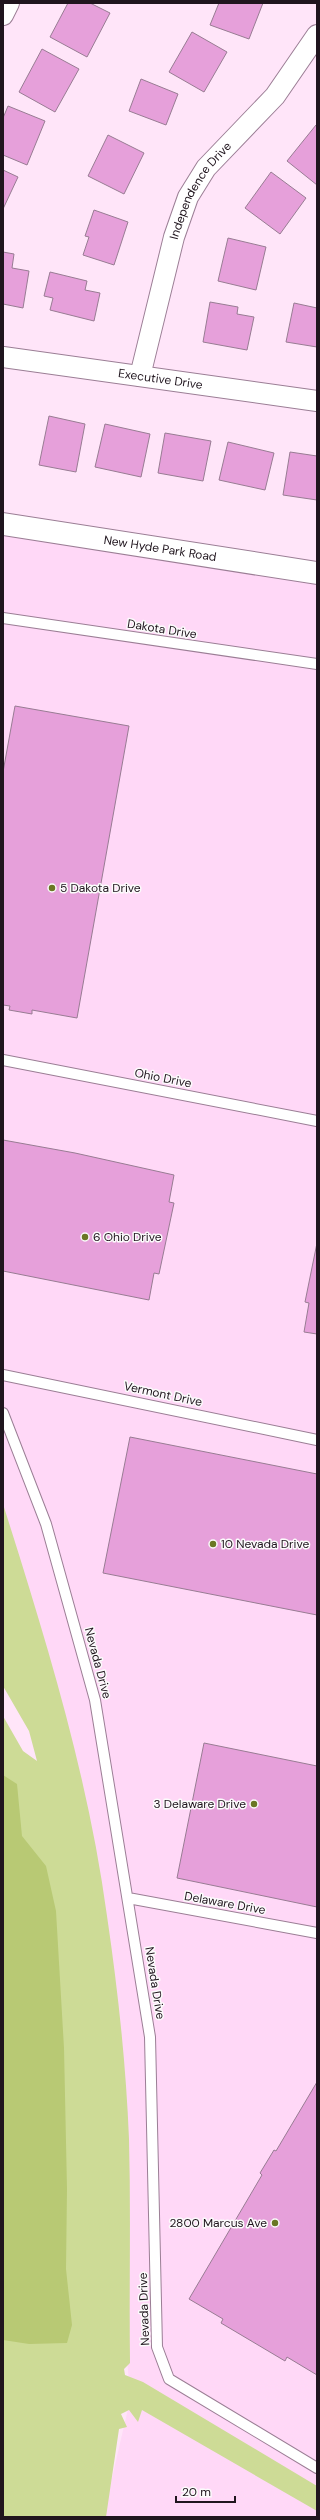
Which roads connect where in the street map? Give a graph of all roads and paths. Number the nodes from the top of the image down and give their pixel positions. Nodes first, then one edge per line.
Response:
1 (9, 3) edge
2 (3, 15) edge
3 (317, 35) edge
4 (3, 360) edge
5 (140, 376) junction
6 (317, 401) edge
7 (3, 524) edge
8 (317, 574) edge
9 (3, 618) edge
10 (317, 664) edge
11 (3, 1060) edge
12 (317, 1121) edge
13 (3, 1375) edge
14 (3, 1413) edge
15 (317, 1440) edge
16 (128, 1898) junction
17 (317, 1933) edge
18 (317, 2468) edge

1 - 2 street
3 - 5 street, Independence Drive
4 - 5 street, Executive Drive
5 - 6 street, Executive Drive
7 - 8 main road, New Hyde Park Road
9 - 10 lane, Dakota Drive
11 - 12 lane, Ohio Drive
13 - 15 lane, Vermont Drive
14 - 16 lane, Nevada Drive
16 - 17 lane, Delaware Drive
16 - 18 lane, Nevada Drive

